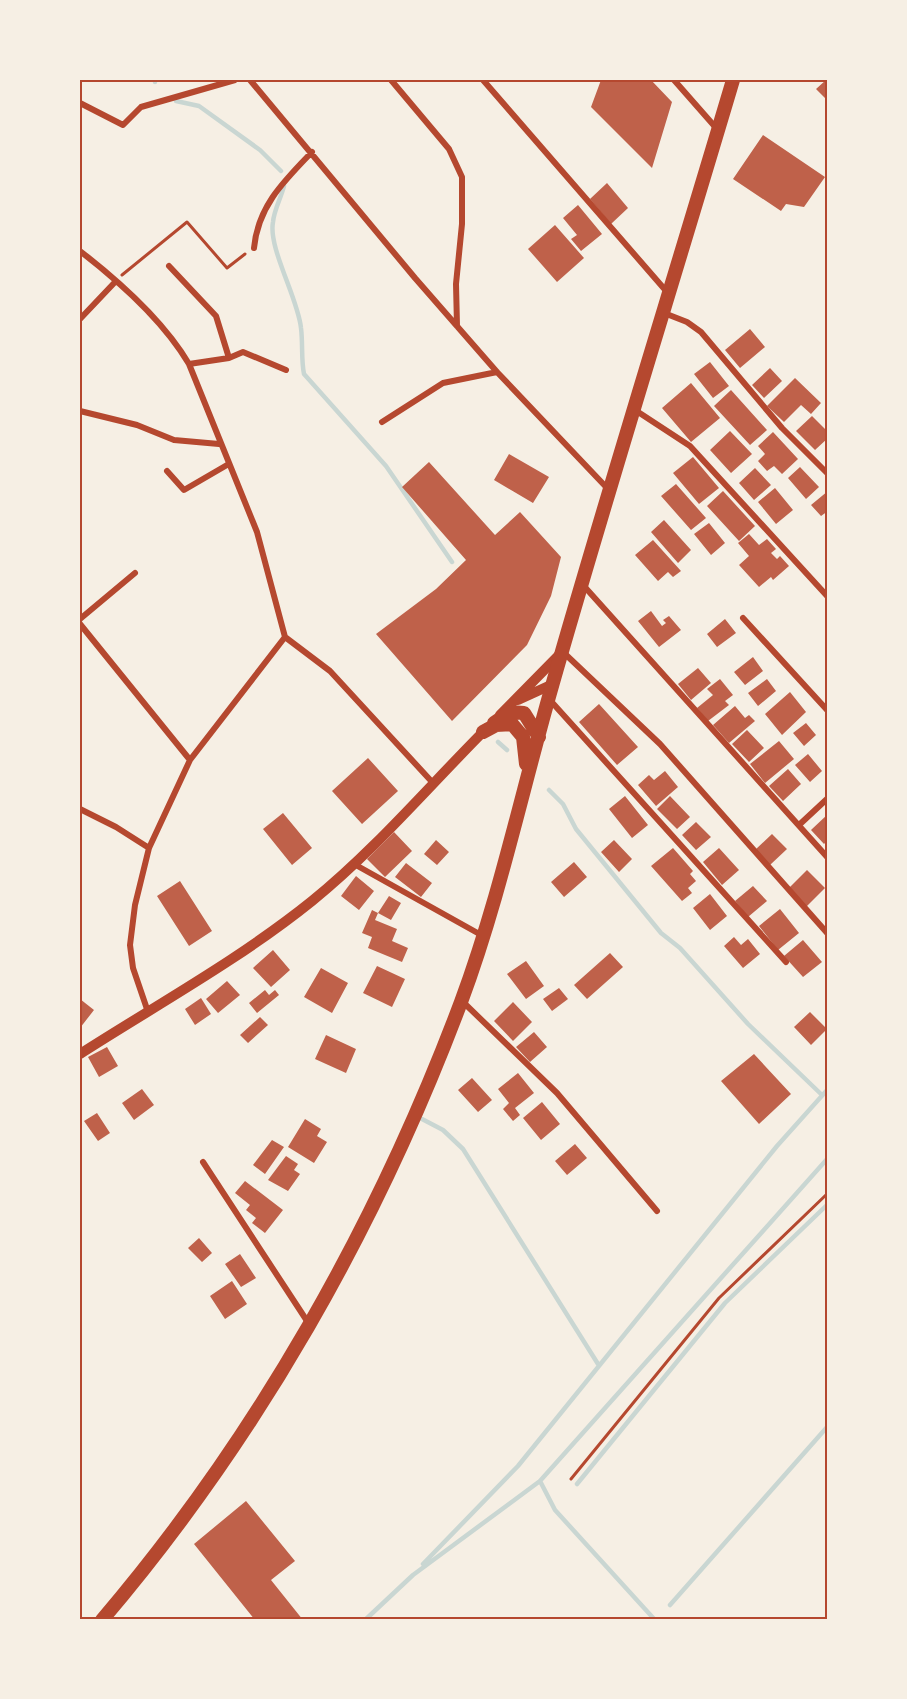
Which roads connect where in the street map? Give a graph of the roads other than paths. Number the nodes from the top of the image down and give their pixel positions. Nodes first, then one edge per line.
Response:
1 (235, 80) edge
2 (250, 80) edge
3 (391, 80) edge
4 (483, 80) edge
5 (674, 80) edge
6 (733, 80) edge
7 (80, 104) edge
8 (718, 129) junction
9 (312, 152) junction
10 (254, 248) road end
11 (80, 251) edge
12 (169, 266) dead end
13 (116, 281) junction
14 (669, 294) junction
15 (663, 312) junction
16 (80, 319) edge
17 (457, 326) junction
18 (230, 358) junction
19 (189, 364) junction
20 (286, 370) dead end
21 (496, 372) junction
22 (635, 410) junction
23 (80, 411) edge
24 (382, 422) dead end
25 (219, 444) junction
26 (228, 465) junction
27 (167, 471) dead end
28 (828, 474) edge
29 (610, 492) junction
30 (135, 573) dead end
31 (583, 585) junction
32 (828, 597) edge
33 (743, 618) dead end
34 (80, 619) edge
35 (80, 624) edge
36 (285, 637) junction
37 (563, 651) junction
38 (553, 684) junction
39 (549, 699) junction
40 (512, 703) junction
41 (828, 711) edge
42 (483, 732) junction
43 (538, 737) junction
44 (190, 760) junction
45 (433, 783) junction
46 (524, 787) junction
47 (828, 798) edge
48 (80, 809) edge
49 (799, 825) junction
50 (149, 848) junction
51 (828, 858) edge
52 (354, 864) junction
53 (828, 934) edge
54 (483, 936) junction
55 (786, 962) dead end
56 (462, 1000) junction
57 (148, 1012) junction
58 (80, 1054) edge
59 (203, 1162) dead end
60 (657, 1211) dead end
61 (309, 1325) junction
62 (102, 1620) edge

1 - 7 street
2 - 9 street
3 - 17 street
4 - 14 street
5 - 8 street
6 - 8 main road
8 - 14 main road
9 - 10 street
9 - 17 street
11 - 13 street
12 - 18 street
13 - 16 street
13 - 19 street
14 - 15 main road
15 - 22 main road
15 - 28 street
17 - 21 street
18 - 19 street
18 - 20 street
19 - 25 street
21 - 24 street
21 - 29 street
22 - 29 main road
22 - 32 street
23 - 25 street
25 - 26 street
26 - 27 street
26 - 36 street
29 - 31 main road
30 - 34 street
31 - 37 main road
31 - 49 street
33 - 41 street
35 - 44 street
36 - 44 street
36 - 45 street
37 - 38 main road
37 - 40 street
37 - 53 street
38 - 39 main road
38 - 40 street
39 - 43 main road
39 - 55 street
40 - 42 street
42 - 43 main road
42 - 45 street
42 - 46 main road
43 - 46 main road
44 - 50 street
45 - 52 street
46 - 54 main road
47 - 49 street
48 - 50 street
49 - 51 street
50 - 57 street
52 - 54 street
52 - 57 street
54 - 56 main road
56 - 60 street
56 - 61 main road
57 - 58 street
59 - 61 street
61 - 62 main road

